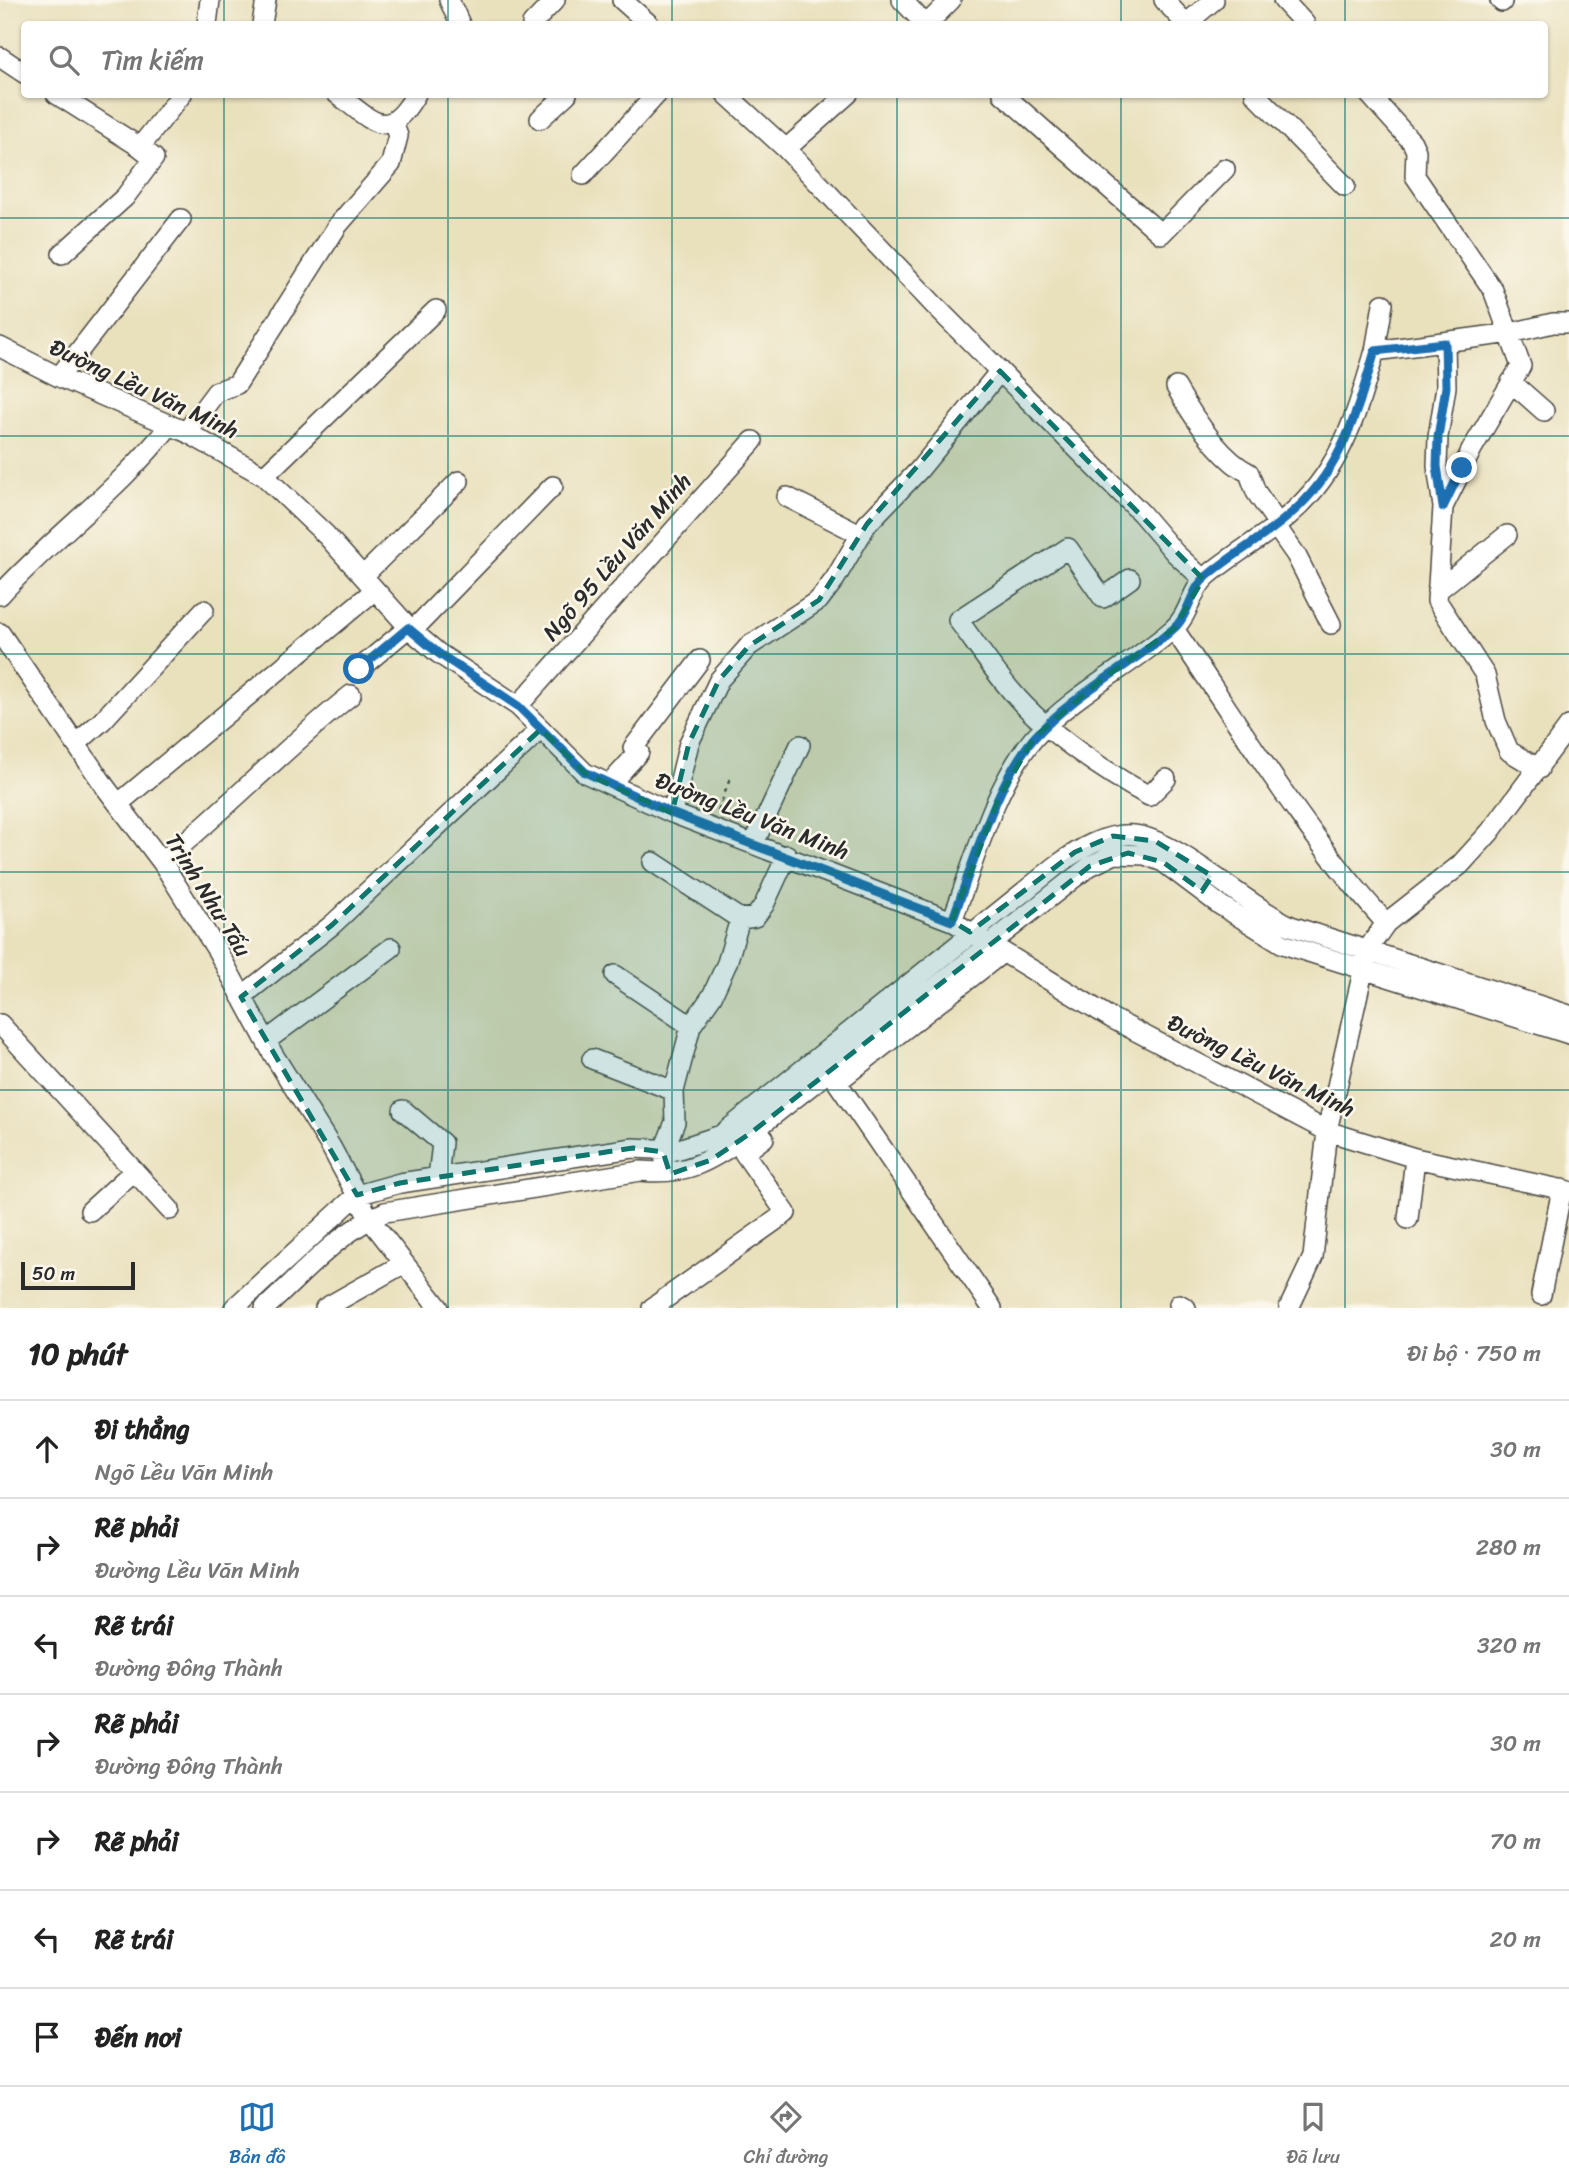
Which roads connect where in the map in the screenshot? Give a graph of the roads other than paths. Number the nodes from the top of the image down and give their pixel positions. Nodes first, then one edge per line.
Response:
1 (210, 0) edge
2 (266, 0) edge
3 (449, 0) edge
4 (555, 0) edge
5 (622, 0) edge
6 (902, 0) edge
7 (951, 0) edge
8 (1164, 0) edge
9 (1214, 0) edge
10 (1283, 0) edge
11 (207, 21) edge
12 (262, 21) edge
13 (459, 21) edge
14 (535, 21) edge
15 (643, 21) edge
16 (923, 21) edge
17 (929, 21) edge
18 (1183, 21) edge
19 (1190, 21) edge
20 (1302, 21) edge
21 (0, 57) edge
22 (21, 71) edge
23 (62, 98) edge
24 (178, 98) edge
25 (343, 98) edge
26 (413, 98) edge
27 (563, 98) edge
28 (653, 98) edge
29 (730, 98) edge
30 (843, 98) edge
31 (1008, 98) edge
32 (1259, 98) edge
33 (1373, 98) edge
34 (540, 119) dead end
35 (393, 122) junction
36 (133, 144) junction
37 (786, 149) junction
38 (1225, 169) dead end
39 (583, 175) dead end
40 (1345, 186) dead end
41 (181, 219) dead end
42 (62, 254) dead end
43 (1383, 304) dead end
44 (436, 310) dead end
45 (1569, 323) edge
46 (1511, 333) junction
47 (1445, 343) junction
48 (0, 347) edge
49 (1375, 351) junction
50 (1000, 371) junction
51 (59, 377) junction
52 (1511, 382) junction
53 (1176, 387) dead end
54 (1544, 411) dead end
55 (178, 429) junction
56 (753, 440) dead end
57 (264, 476) junction
58 (460, 481) dead end
59 (553, 486) dead end
60 (787, 497) dead end
61 (1443, 507) junction
62 (1276, 524) junction
63 (860, 534) junction
64 (1507, 535) dead end
65 (1130, 579) dead end
66 (1203, 579) junction
67 (369, 583) junction
68 (1437, 591) junction
69 (0, 595) edge
70 (204, 610) dead end
71 (1331, 624) dead end
72 (410, 629) junction
73 (1174, 629) junction
74 (0, 633) edge
75 (700, 660) dead end
76 (359, 669) dead end
77 (351, 695) dead end
78 (518, 706) junction
79 (1048, 725) junction
80 (1569, 726) edge
81 (541, 729) junction
82 (76, 744) junction
83 (800, 745) dead end
84 (1539, 769) junction
85 (1166, 779) dead end
86 (610, 784) junction
87 (118, 804) junction
88 (671, 813) junction
89 (754, 843) junction
90 (787, 855) junction
91 (162, 862) junction
92 (653, 862) dead end
93 (1207, 884) junction
94 (740, 919) junction
95 (952, 921) junction
96 (1386, 923) junction
97 (970, 932) junction
98 (391, 948) dead end
99 (997, 949) junction
100 (1367, 949) junction
101 (1360, 971) junction
102 (615, 975) dead end
103 (241, 997) junction
104 (1569, 1015) edge
105 (0, 1024) edge
106 (691, 1026) junction
107 (1569, 1034) edge
108 (266, 1041) junction
109 (592, 1059) dead end
110 (838, 1082) junction
111 (674, 1091) junction
112 (404, 1110) dead end
113 (1326, 1131) junction
114 (663, 1152) junction
115 (1415, 1157) junction
116 (134, 1171) junction
117 (670, 1174) junction
118 (438, 1177) junction
119 (1565, 1190) edge
120 (357, 1195) junction
121 (170, 1210) dead end
122 (90, 1211) dead end
123 (369, 1218) junction
124 (1408, 1219) dead end
125 (403, 1264) junction
126 (1541, 1295) dead end
127 (234, 1308) edge
128 (265, 1308) edge
129 (325, 1308) edge
130 (439, 1308) edge
131 (652, 1308) edge
132 (992, 1308) edge
133 (1289, 1308) edge

1 - 11 street
2 - 12 street
3 - 13 street
4 - 14 street
5 - 15 street
6 - 16 street
7 - 17 street
8 - 18 street
9 - 19 street
10 - 20 street
21 - 22 street
23 - 36 street
24 - 36 street
25 - 35 street
26 - 35 street
27 - 34 street
28 - 39 street
29 - 37 street
30 - 37 street
31 - 38 street
32 - 40 street
33 - 46 street
35 - 55 street
36 - 42 street
37 - 50 street
41 - 51 street
43 - 49 street
44 - 57 street
45 - 46 street
46 - 47 street
46 - 52 street
47 - 49 street
47 - 61 street
48 - 51 street, Đường Lều Văn Minh
49 - 62 street
50 - 63 street
50 - 66 street
51 - 55 street, Đường Lều Văn Minh
52 - 54 street
52 - 61 street
53 - 62 street
55 - 57 street, Đường Lều Văn Minh
55 - 69 street
56 - 78 street, Ngõ 95 Lều Văn Minh
57 - 67 street, Đường Lều Văn Minh
58 - 67 street
59 - 72 street
60 - 63 street
61 - 68 street
62 - 66 street
62 - 71 street
63 - 88 street
64 - 68 street
65 - 79 street
66 - 73 street
67 - 72 street, Đường Lều Văn Minh
67 - 87 street
68 - 84 street
70 - 82 street
72 - 76 street
72 - 78 street, Đường Lều Văn Minh
73 - 79 street
73 - 96 street
74 - 82 street, Trịnh Như Tấu
75 - 86 street
77 - 91 street
78 - 81 street, Đường Lều Văn Minh
79 - 85 street
79 - 95 street
80 - 84 street
81 - 86 street, Đường Lều Văn Minh
81 - 103 street
82 - 87 street, Trịnh Như Tấu
83 - 89 street
84 - 96 street
86 - 88 street, Đường Lều Văn Minh
87 - 91 street, Trịnh Như Tấu
88 - 89 street, Đường Lều Văn Minh
89 - 90 street, Đường Lều Văn Minh
90 - 94 street
90 - 95 street, Đường Lều Văn Minh
91 - 103 street, Trịnh Như Tấu
92 - 94 street
93 - 97 street
93 - 99 street
93 - 100 street
93 - 101 street
94 - 106 street
95 - 97 street, Đường Lều Văn Minh
96 - 100 street
97 - 99 street, Đường Lều Văn Minh
97 - 114 street
98 - 108 street
99 - 110 street
99 - 113 street, Đường Lều Văn Minh
99 - 117 street
100 - 101 street
100 - 104 street
101 - 107 street
101 - 113 street
102 - 106 street
103 - 108 street, Trịnh Như Tấu
105 - 116 street
106 - 111 street
108 - 120 street, Trịnh Như Tấu
109 - 111 street
110 - 131 street
110 - 132 street
111 - 114 street
112 - 118 street
113 - 115 street, Đường Lều Văn Minh
113 - 133 street
114 - 117 street
114 - 118 street
115 - 119 street, Đường Lều Văn Minh
115 - 124 street
116 - 121 street
116 - 122 street
117 - 123 street
118 - 120 street
119 - 126 street
120 - 123 street, Trịnh Như Tấu
120 - 127 street
123 - 125 street, Trịnh Như Tấu
123 - 128 street
125 - 129 street
125 - 130 street, Trịnh Như Tấu

